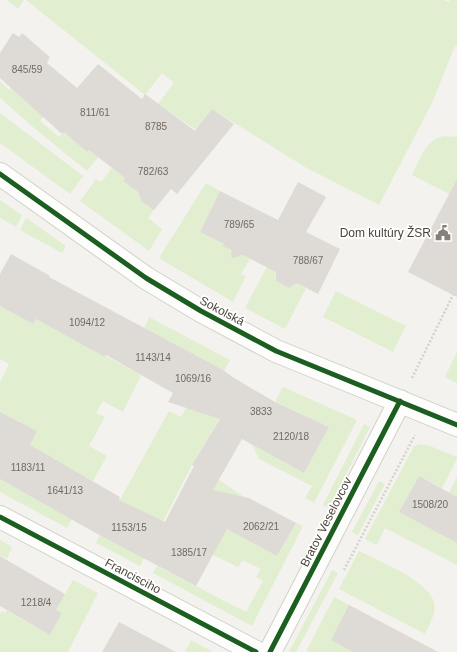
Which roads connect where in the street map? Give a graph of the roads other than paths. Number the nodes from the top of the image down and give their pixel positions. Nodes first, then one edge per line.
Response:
1 (0, 174) edge
2 (400, 401) junction
3 (457, 425) edge
4 (0, 518) edge
5 (256, 652) edge
6 (270, 652) edge

1 - 2 street, Sokolská
2 - 3 street, Sokolská
2 - 6 street, Bratov Veselovcov
4 - 5 street, Francisciho

